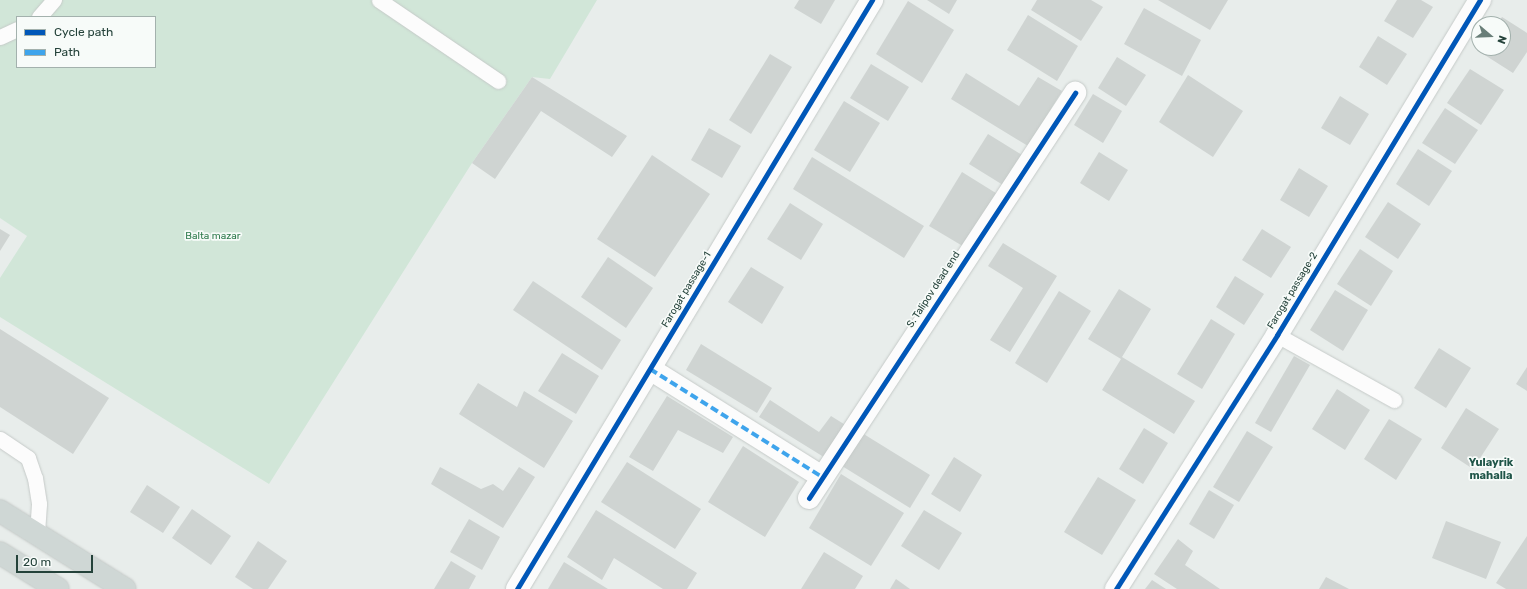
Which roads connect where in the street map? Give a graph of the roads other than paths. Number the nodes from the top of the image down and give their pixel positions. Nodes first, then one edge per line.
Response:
1 (54, 0) edge
2 (379, 0) edge
3 (872, 0) edge
4 (1480, 0) edge
5 (40, 16) edge
6 (16, 29) edge
7 (0, 37) edge
8 (498, 81) dead end
9 (1074, 93) dead end
10 (1277, 335) junction
11 (650, 369) junction
12 (1394, 400) dead end
13 (0, 439) edge
14 (822, 477) junction
15 (809, 498) dead end
16 (0, 511) edge
17 (37, 534) junction
18 (0, 553) edge
19 (58, 589) edge
20 (125, 589) edge
21 (517, 589) edge
22 (1116, 589) edge

1 - 5 lane
2 - 8 lane
3 - 11 street, Farogat passage-1
4 - 10 street, Farogat passage-2
6 - 7 lane
9 - 14 street, S. Talipov dead end
10 - 12 lane
10 - 22 street, Farogat passage-2
11 - 14 street
11 - 21 street, Farogat passage-1
13 - 17 lane
14 - 15 street, S. Talipov dead end
16 - 17 main road
17 - 20 main road
18 - 19 main road

